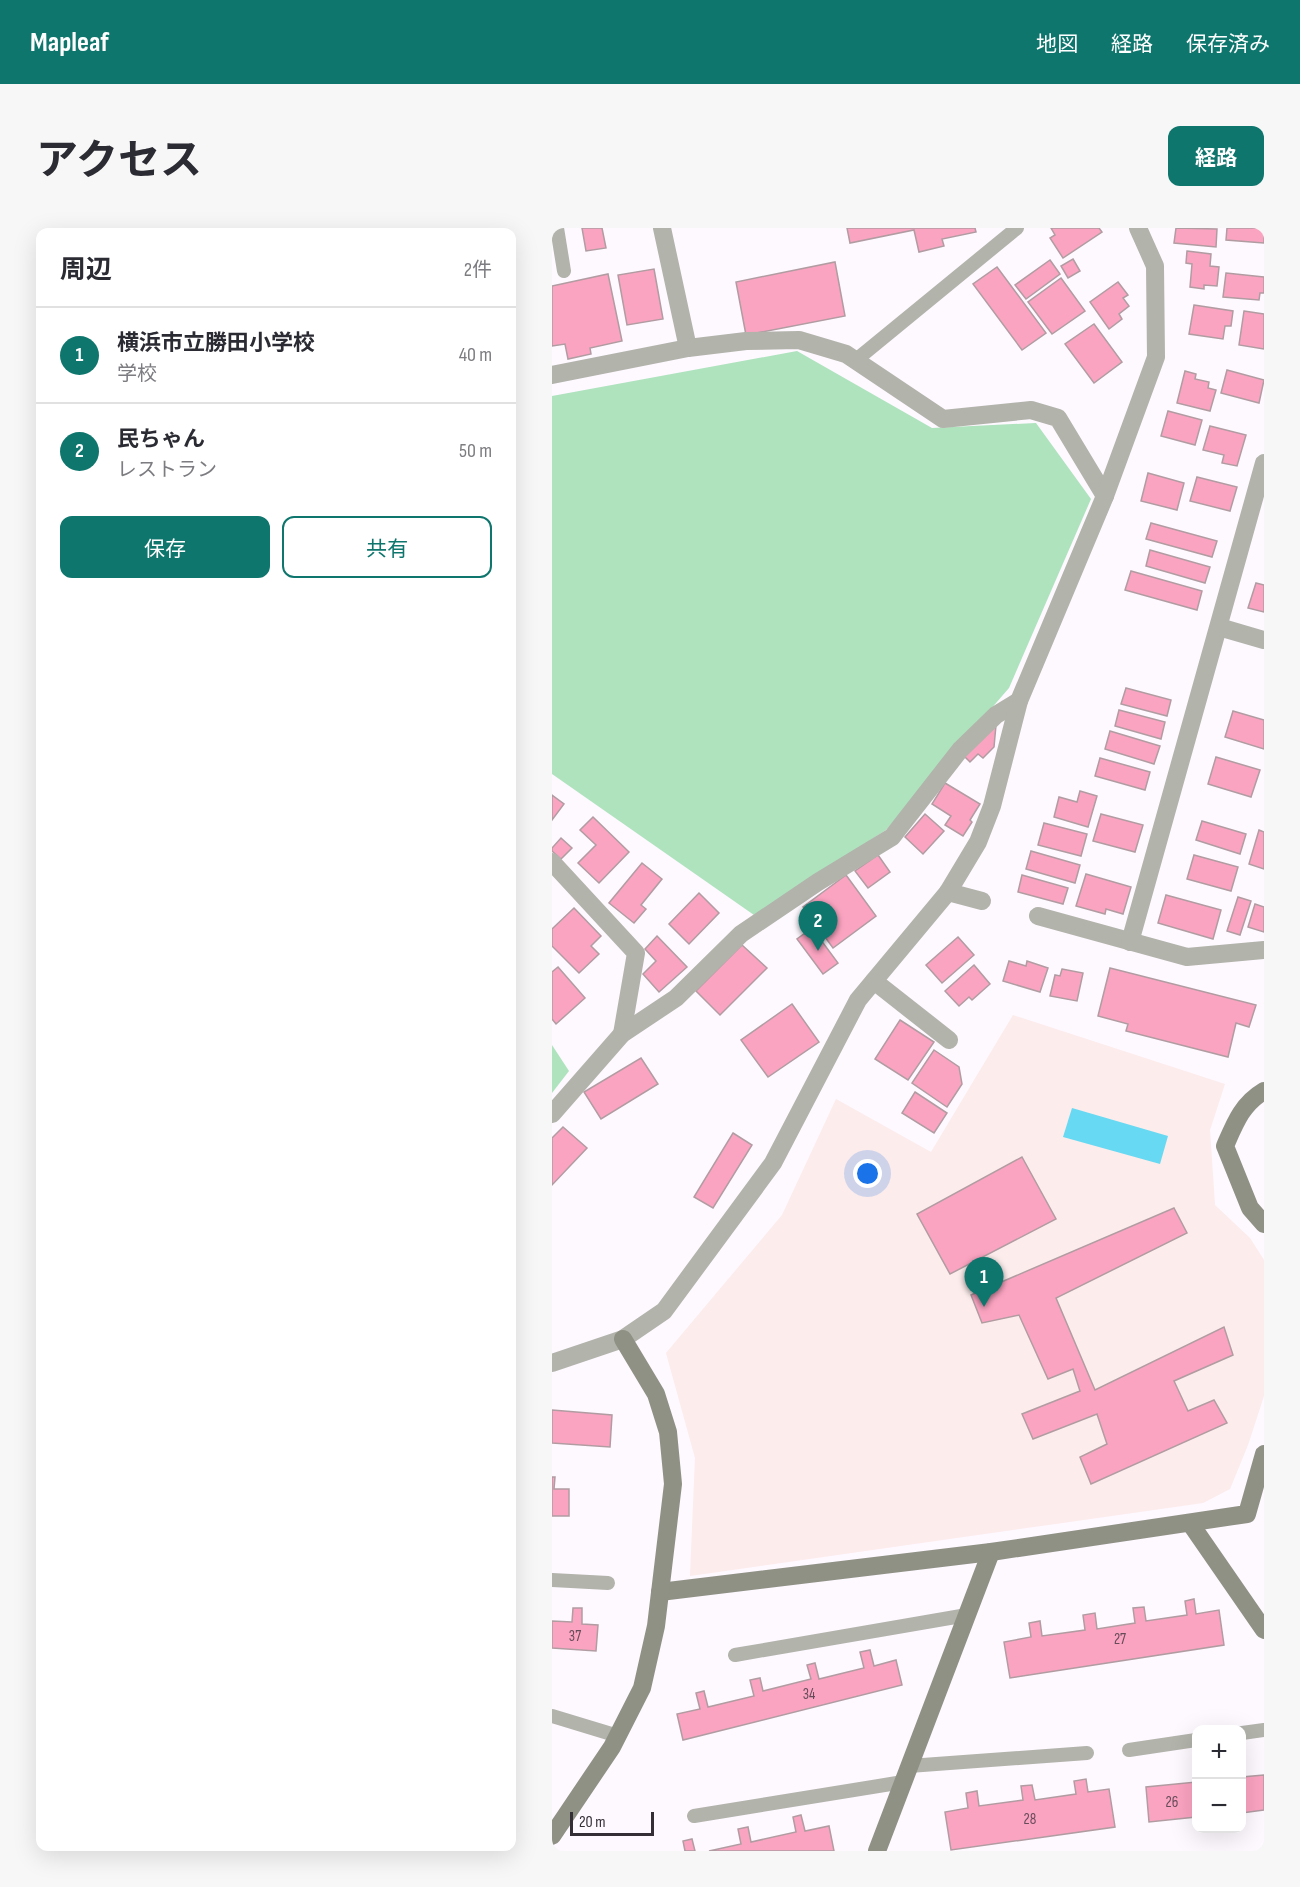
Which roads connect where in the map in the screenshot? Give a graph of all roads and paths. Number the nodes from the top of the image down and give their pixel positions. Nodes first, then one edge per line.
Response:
1 (557, 228) edge
2 (662, 228) edge
3 (1017, 228) edge
4 (1138, 228) edge
5 (564, 271) dead end
6 (688, 348) junction
7 (856, 360) junction
8 (552, 375) edge
9 (1264, 463) edge
10 (1106, 496) junction
11 (1219, 627) junction
12 (1264, 640) edge
13 (1019, 701) junction
14 (552, 861) edge
15 (948, 892) junction
16 (982, 901) dead end
17 (1038, 916) dead end
18 (1130, 942) junction
19 (1264, 950) edge
20 (874, 981) junction
21 (622, 1034) junction
22 (949, 1040) dead end
23 (1264, 1091) edge
24 (552, 1114) edge
25 (1264, 1224) edge
26 (623, 1339) junction
27 (552, 1363) edge
28 (1264, 1454) edge
29 (1190, 1523) junction
30 (990, 1552) junction
31 (552, 1580) edge
32 (608, 1583) dead end
33 (660, 1592) junction
34 (967, 1615) junction
35 (1264, 1630) edge
36 (735, 1655) dead end
37 (552, 1716) edge
38 (1264, 1730) edge
39 (1246, 1732) edge
40 (618, 1736) junction
41 (1192, 1741) edge
42 (1130, 1750) dead end
43 (1087, 1754) dead end
44 (906, 1774) junction
45 (693, 1816) dead end
46 (552, 1836) edge
47 (877, 1851) edge

1 - 5 lane
2 - 6 street
3 - 7 lane
4 - 10 street
6 - 7 street
6 - 8 street
7 - 10 street
9 - 11 street
10 - 13 street
11 - 12 street
11 - 18 street
13 - 15 street
13 - 21 street
14 - 21 street
15 - 16 street
15 - 20 street
17 - 18 street
18 - 19 street
20 - 22 street
20 - 26 street
21 - 24 street
23 - 25 street
26 - 27 street
26 - 33 street
28 - 29 street
29 - 30 street
29 - 35 street
30 - 33 street
30 - 34 street
31 - 32 lane
33 - 40 street
34 - 36 lane
34 - 44 street
37 - 40 lane
38 - 39 lane
40 - 46 street
41 - 42 lane
43 - 44 lane
44 - 45 lane
44 - 47 street

